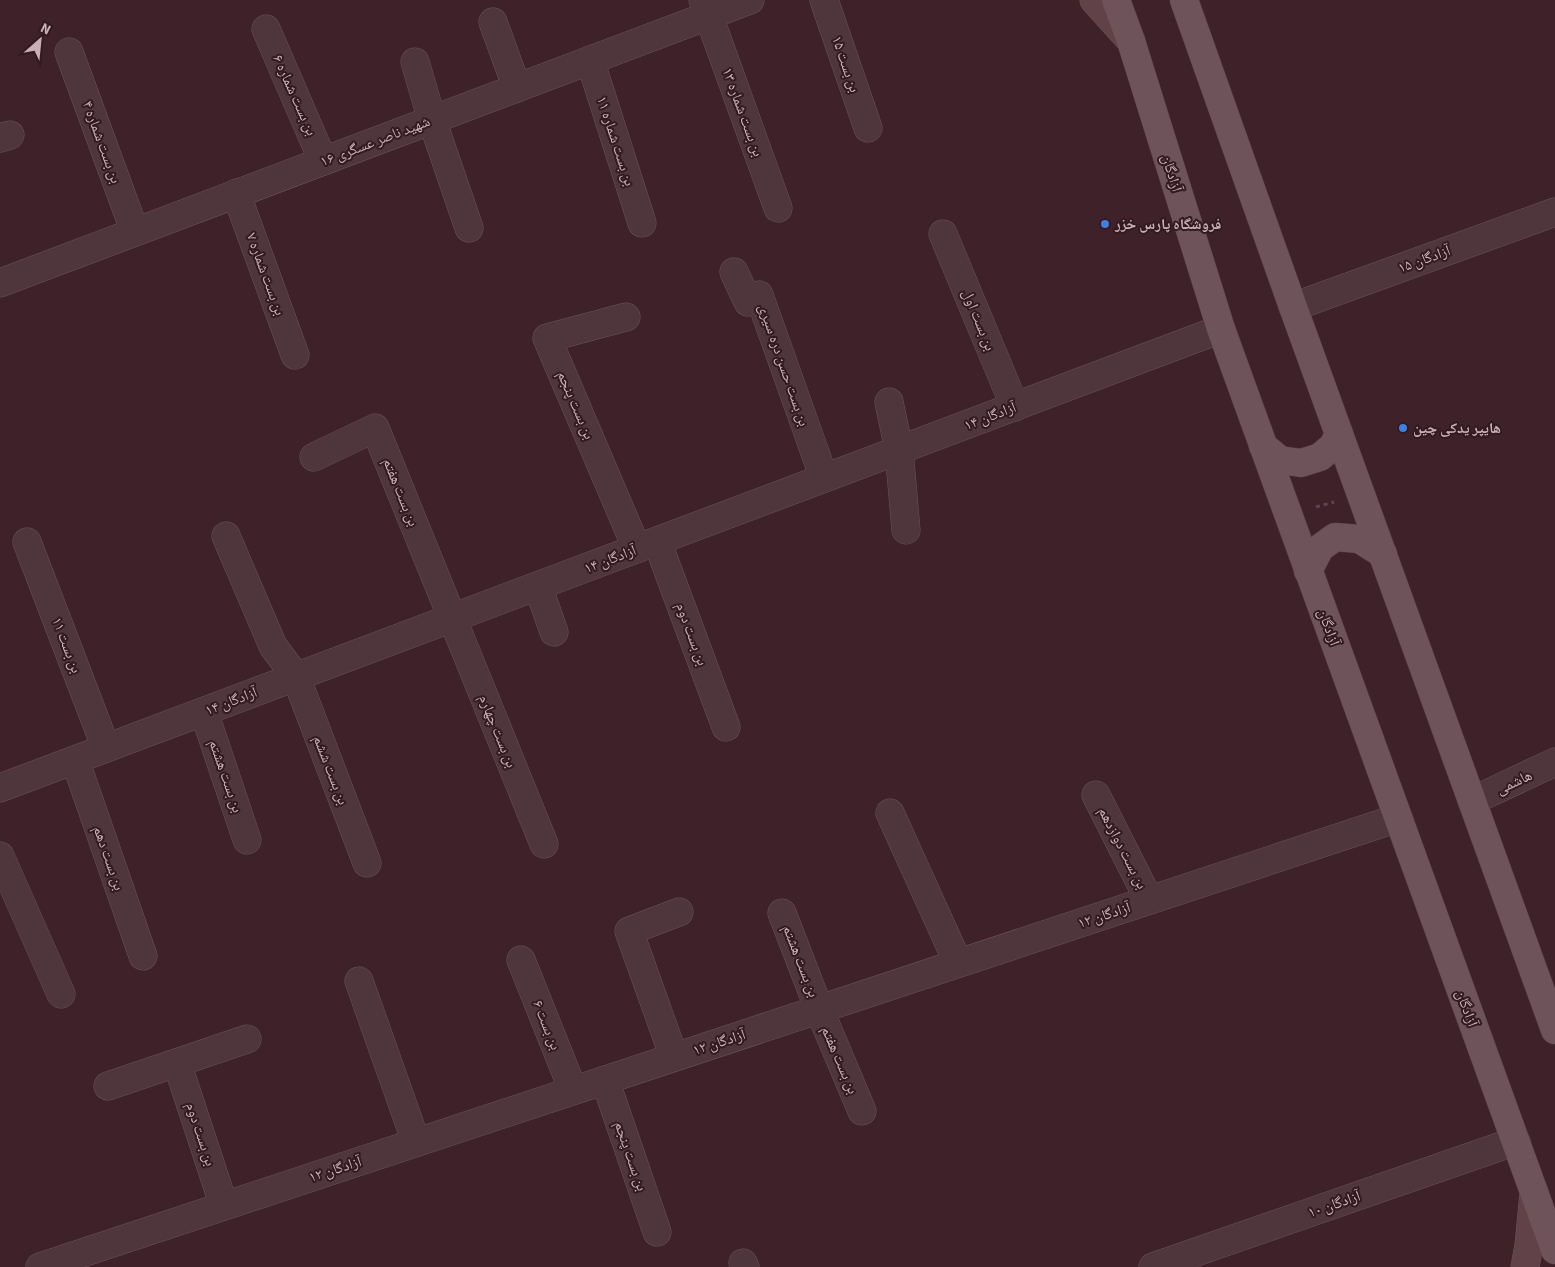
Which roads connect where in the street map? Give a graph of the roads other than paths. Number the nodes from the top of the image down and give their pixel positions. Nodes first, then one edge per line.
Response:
1 (750, 0) edge
2 (824, 0) edge
3 (1094, 0) edge
4 (1116, 0) edge
5 (1184, 0) edge
6 (705, 8) edge
7 (493, 22) dead end
8 (266, 29) dead end
9 (1131, 41) junction
10 (69, 52) dead end
11 (590, 60) junction
12 (415, 62) dead end
13 (517, 88) junction
14 (432, 120) junction
15 (868, 128) dead end
16 (323, 161) junction
17 (236, 193) junction
18 (778, 208) dead end
19 (1555, 212) edge
20 (642, 223) dead end
21 (469, 228) dead end
22 (136, 232) junction
23 (944, 234) dead end
24 (734, 272) dead end
25 (0, 282) edge
26 (1293, 307) junction
27 (626, 317) dead end
28 (1221, 329) junction
29 (295, 355) dead end
30 (889, 402) dead end
31 (1015, 407) junction
32 (1339, 434) junction
33 (1263, 446) junction
34 (899, 450) junction
35 (314, 457) dead end
36 (824, 478) junction
37 (906, 530) dead end
38 (226, 536) dead end
39 (27, 542) dead end
40 (647, 545) junction
41 (1383, 554) junction
42 (1308, 571) junction
43 (538, 586) junction
44 (452, 618) junction
45 (554, 632) dead end
46 (296, 677) junction
47 (204, 712) junction
48 (726, 727) dead end
49 (106, 748) junction
50 (75, 760) junction
51 (1555, 762) edge
52 (0, 788) edge
53 (1096, 795) dead end
54 (1472, 801) junction
55 (890, 813) dead end
56 (1398, 818) junction
57 (248, 840) dead end
58 (544, 844) dead end
59 (0, 856) edge
60 (367, 863) dead end
61 (1149, 900) junction
62 (679, 912) dead end
63 (782, 913) dead end
64 (143, 956) dead end
65 (521, 960) dead end
66 (958, 963) junction
67 (359, 981) dead end
68 (61, 994) dead end
69 (819, 1009) junction
70 (1555, 1030) edge
71 (248, 1039) dead end
72 (674, 1058) junction
73 (177, 1063) junction
74 (605, 1080) junction
75 (108, 1086) dead end
76 (574, 1090) junction
77 (862, 1111) dead end
78 (1516, 1141) junction
79 (416, 1142) junction
80 (1534, 1192) junction
81 (224, 1206) junction
82 (657, 1232) dead end
83 (1555, 1250) edge
84 (111, 1256) edge
85 (40, 1267) edge
86 (1153, 1267) edge
87 (1525, 1267) edge

1 - 6 street, ۱۶ شهید ناصر عسگری
2 - 15 street, بن بست ۱۵
3 - 9 street
4 - 9 main road, آزادگان
5 - 26 main road
6 - 11 street, ۱۶ شهید ناصر عسگری
6 - 18 street, بن بست شماره ۱۳
7 - 13 street
8 - 16 street, بن بست شماره ۶
9 - 28 main road, آزادگان
10 - 22 street, بن بست شماره ۴
11 - 13 street, ۱۶ شهید ناصر عسگری
11 - 20 street, بن بست شماره ۱۱
12 - 14 street
13 - 14 street, ۱۶ شهید ناصر عسگری
14 - 16 street, ۱۶ شهید ناصر عسگری
14 - 21 street
16 - 17 street, ۱۶ شهید ناصر عسگری
17 - 22 street, ۱۶ شهید ناصر عسگری
17 - 29 street, بن بست شماره ۷
19 - 26 street, ۱۵ آزادگان
22 - 25 street, ۱۶ شهید ناصر عسگری
23 - 31 street, بن بست اول
24 - 36 street, بن بست حسن دره سیری
26 - 32 main road
27 - 40 street, بن بست پنجم
28 - 31 street, ۱۴ آزادگان
28 - 33 main road, آزادگان
30 - 34 street
31 - 34 street, ۱۴ آزادگان
32 - 33 main road
32 - 41 main road
33 - 42 main road, آزادگان
34 - 36 street, ۱۴ آزادگان
34 - 37 street
35 - 44 street, بن بست هفتم
36 - 40 street, ۱۴ آزادگان
38 - 46 street, بن بست ششم
39 - 49 street, بن بست ۱۱
40 - 43 street, ۱۴ آزادگان
40 - 48 street, بن بست دوم
41 - 42 main road
41 - 54 main road
42 - 56 main road, آزادگان
43 - 44 street, ۱۴ آزادگان
43 - 45 street
44 - 46 street, ۱۴ آزادگان
44 - 58 street, بن بست چهارم
46 - 47 street, ۱۴ آزادگان
46 - 60 street, بن بست ششم
47 - 49 street, ۱۴ آزادگان
47 - 57 street, بن بست هشتم
49 - 50 street, ۱۴ آزادگان
50 - 52 street, ۱۴ آزادگان
50 - 64 street, بن بست دهم
51 - 54 street, هاشمی
53 - 61 street, بن بست دوازدهم
54 - 70 main road
55 - 66 street
56 - 61 street, ۱۲ آزادگان
56 - 78 main road, آزادگان
59 - 68 street
61 - 66 street, ۱۲ آزادگان
62 - 72 street
63 - 69 street, بن بست هشتم
65 - 76 street, بن بست ۶
66 - 69 street, ۱۲ آزادگان
67 - 79 street
69 - 72 street, ۱۲ آزادگان
69 - 77 street, بن بست هفتم
71 - 73 street
72 - 74 street, ۱۲ آزادگان
73 - 75 street
73 - 81 street, بن بست دوم
74 - 76 street, ۱۲ آزادگان
74 - 82 street, بن بست پنجم
76 - 79 street, ۱۲ آزادگان
78 - 80 main road, آزادگان
78 - 86 street, ۱۰ آزادگان
79 - 81 street, ۱۲ آزادگان
80 - 83 main road, آزادگان
80 - 87 street
81 - 84 street, ۱۲ آزادگان
84 - 85 street, ۱۲ آزادگان

